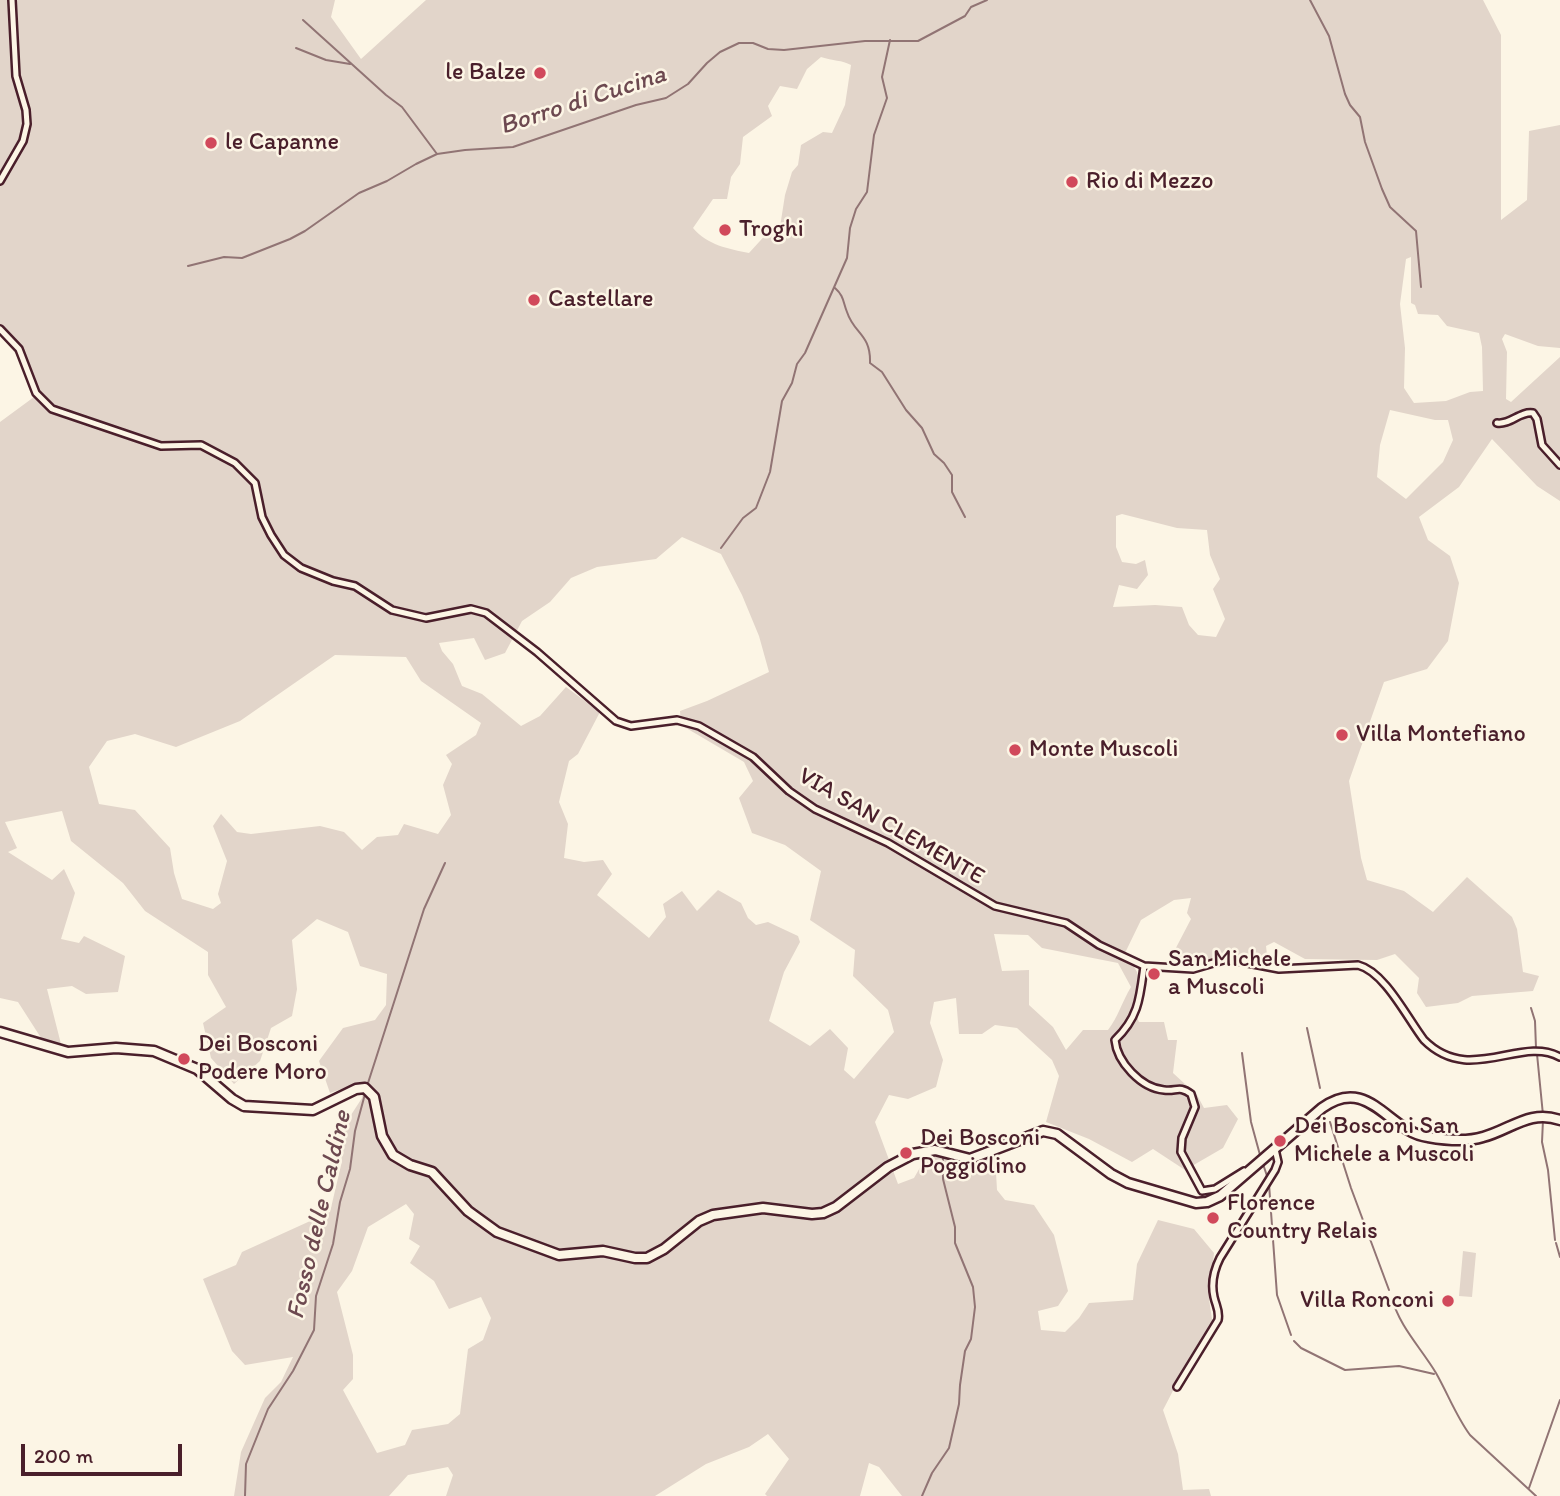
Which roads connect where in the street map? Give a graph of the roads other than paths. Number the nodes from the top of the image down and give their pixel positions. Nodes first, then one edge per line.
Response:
1 (12, 0) edge
2 (0, 181) edge
3 (0, 329) edge
4 (1497, 423) dead end
5 (1560, 465) edge
6 (1144, 966) junction
7 (0, 1032) edge
8 (1560, 1057) edge
9 (1560, 1119) edge
10 (1275, 1149) junction
11 (1259, 1162) junction
12 (1177, 1387) dead end

1 - 2 street
3 - 6 street, VIA SAN CLEMENTE
4 - 5 street
6 - 8 street, VIA SAN CLEMENTE
6 - 11 street
7 - 11 main road
9 - 10 main road
10 - 11 main road
10 - 12 street

